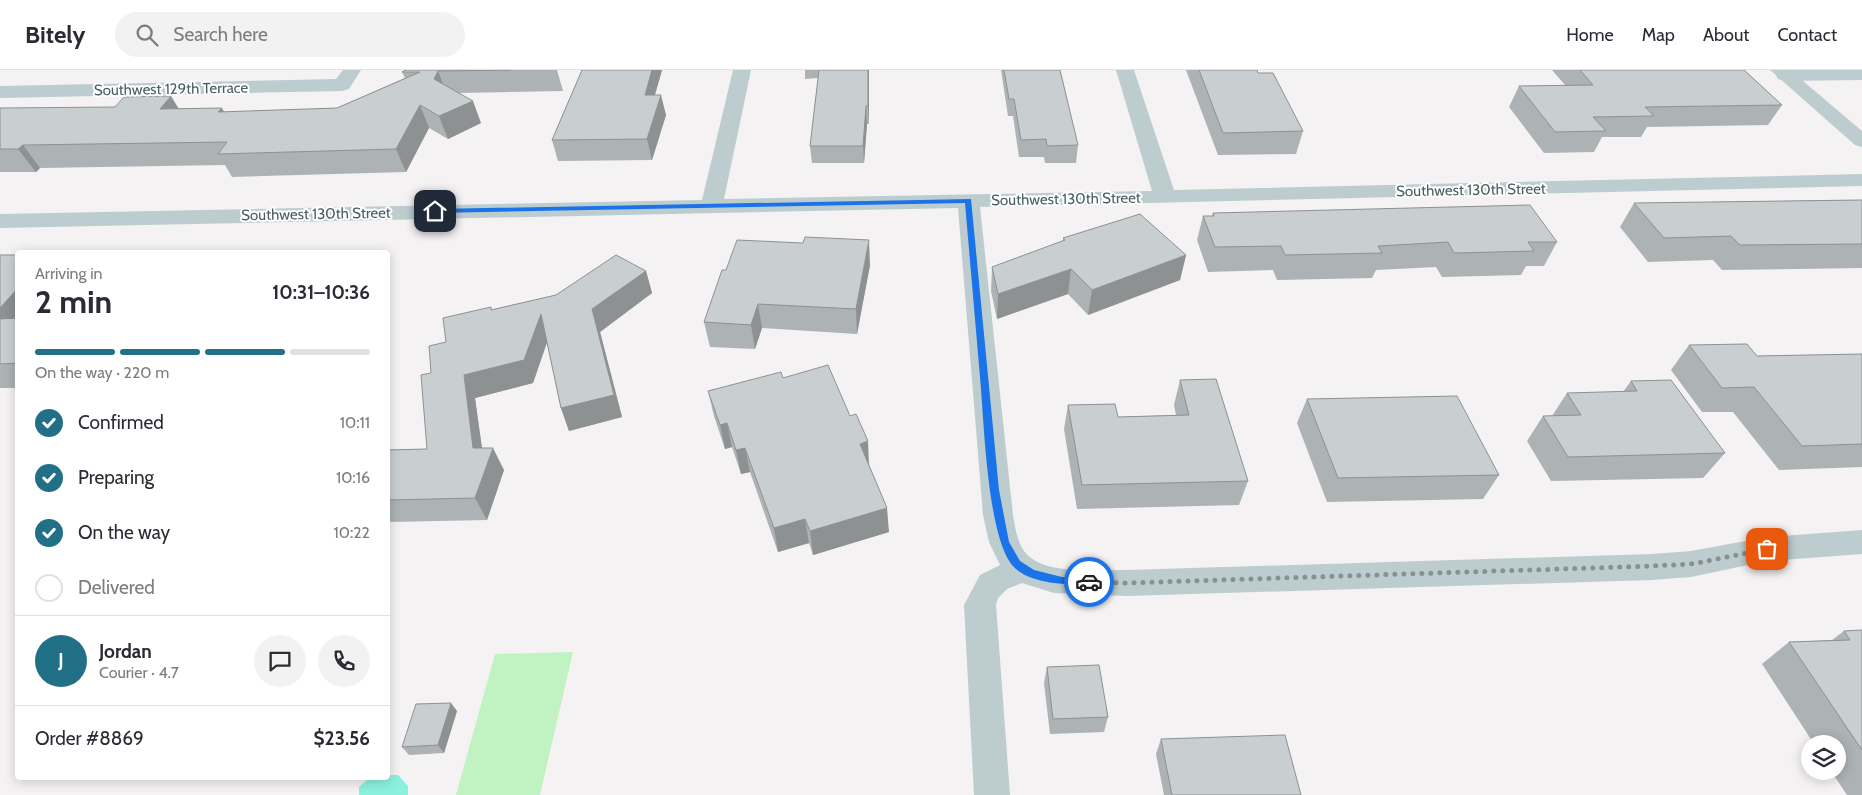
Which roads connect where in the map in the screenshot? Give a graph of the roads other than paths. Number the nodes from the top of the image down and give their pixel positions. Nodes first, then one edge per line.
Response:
1 (742, 70) edge
2 (1125, 70) edge
3 (1782, 72) edge
4 (1862, 74) edge
5 (346, 78) edge
6 (0, 92) edge
7 (1862, 141) edge
8 (1862, 180) edge
9 (1165, 197) junction
10 (968, 201) junction
11 (712, 205) junction
12 (0, 221) edge
13 (1862, 542) edge
14 (1024, 570) junction
15 (992, 795) edge

1 - 11 street
2 - 9 street
3 - 4 street
3 - 7 street
5 - 6 street, Southwest 129th Terrace
8 - 9 street, Southwest 130th Street
9 - 10 street, Southwest 130th Street
10 - 11 street, Southwest 130th Street
10 - 14 street
11 - 12 street, Southwest 130th Street
13 - 14 street
14 - 15 street

